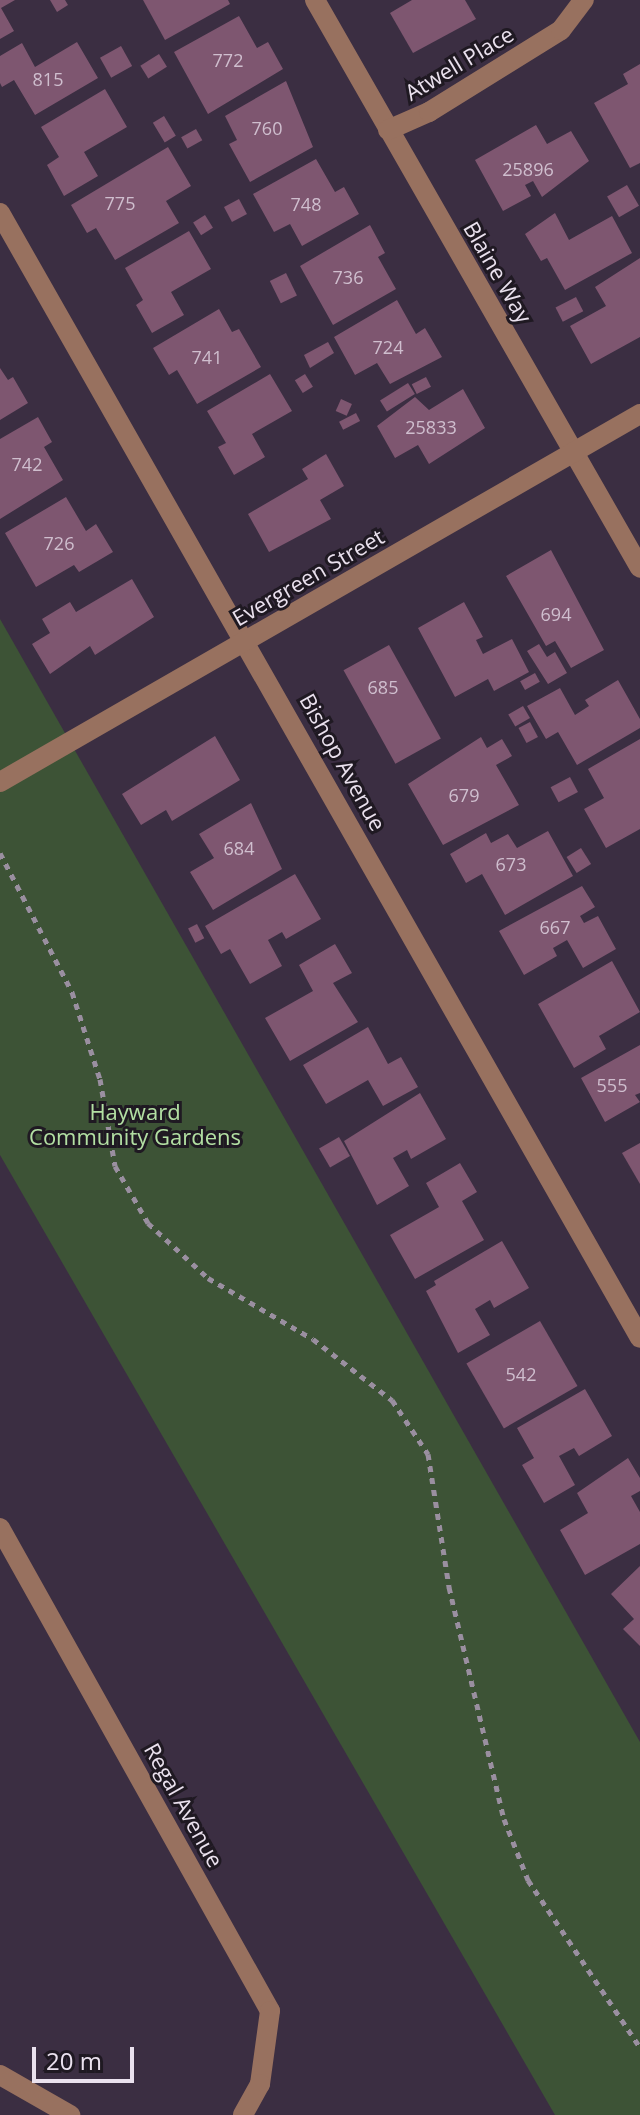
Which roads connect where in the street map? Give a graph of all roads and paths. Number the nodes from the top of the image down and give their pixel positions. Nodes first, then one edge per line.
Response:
1 (315, 0) edge
2 (584, 0) edge
3 (388, 130) junction
4 (0, 213) edge
5 (640, 414) edge
6 (575, 451) junction
7 (640, 568) edge
8 (247, 640) junction
9 (0, 782) edge
10 (0, 853) edge
11 (640, 1338) edge
12 (0, 1528) edge
13 (640, 2047) edge
14 (0, 2075) edge
15 (70, 2115) edge
16 (243, 2115) edge

1 - 3 street, Blaine Way
2 - 3 street, Atwell Place
3 - 6 street, Blaine Way
4 - 8 street, Bishop Avenue
5 - 6 street, Evergreen Street
6 - 7 street, Blaine Way
6 - 8 street, Evergreen Street
8 - 9 street, Evergreen Street
8 - 11 street, Bishop Avenue
10 - 13 path
12 - 16 street, Regal Avenue
14 - 15 street

